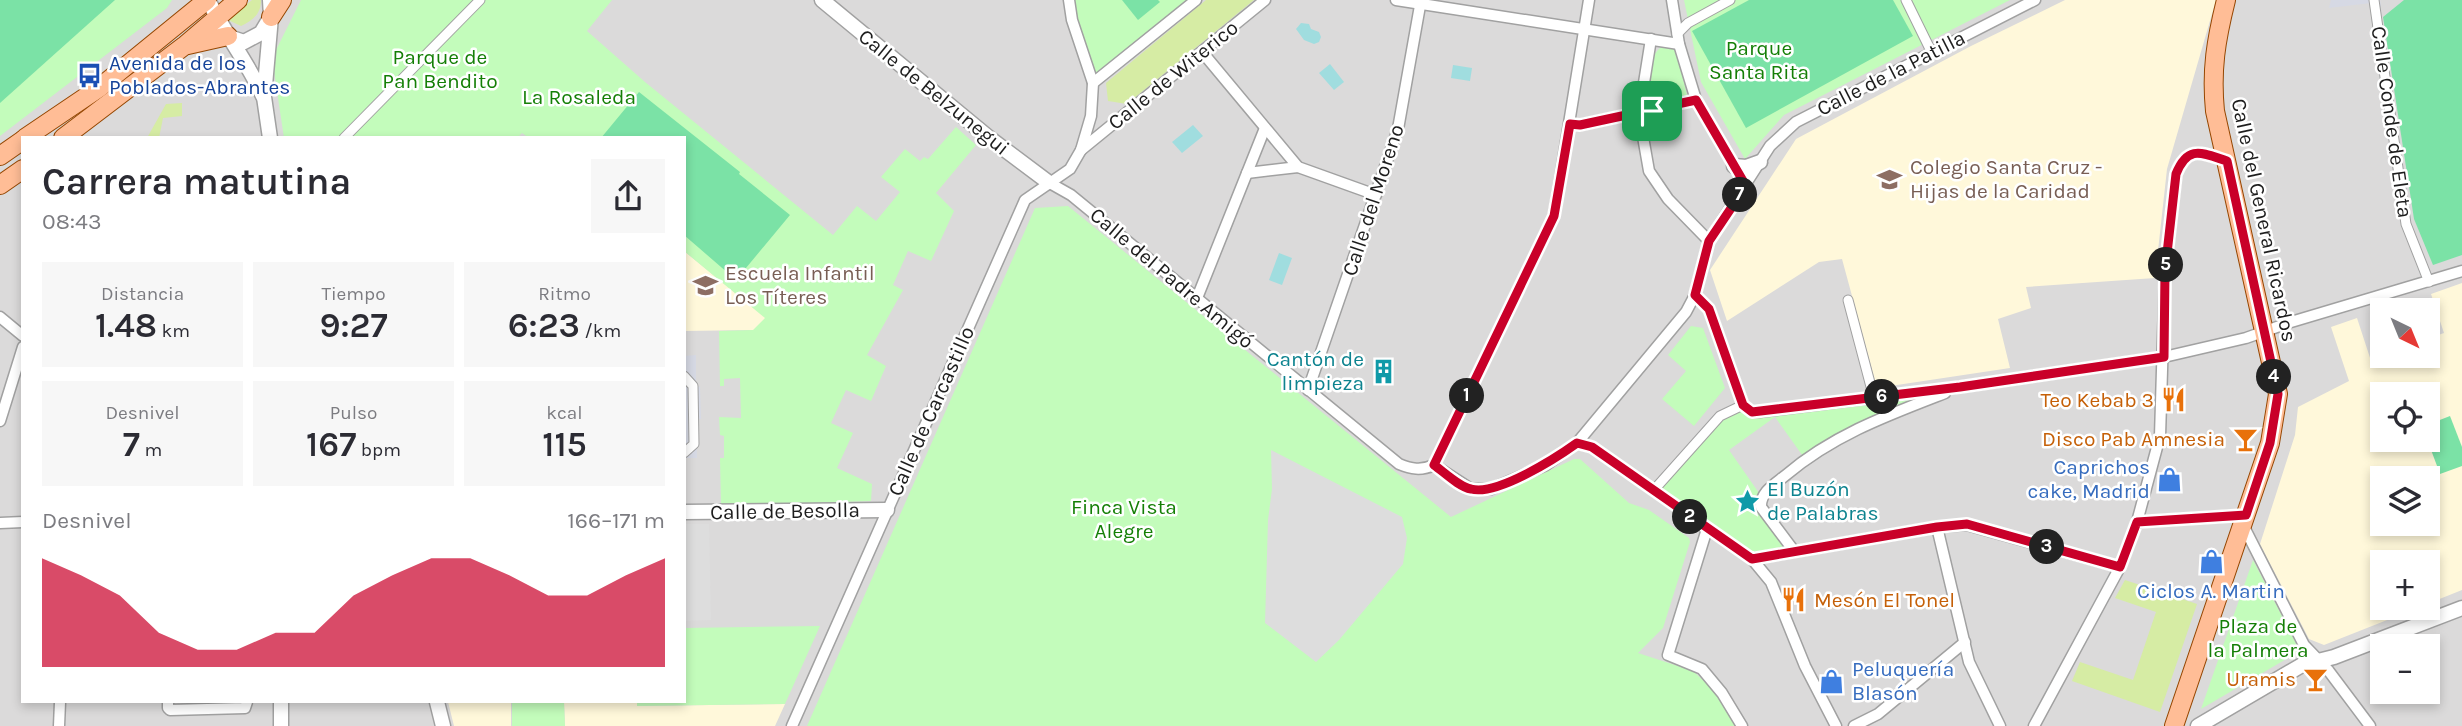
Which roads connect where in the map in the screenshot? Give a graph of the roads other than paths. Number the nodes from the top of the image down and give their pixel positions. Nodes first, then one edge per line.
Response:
1 (190, 0) edge
2 (207, 0) edge
3 (238, 0) edge
4 (282, 0) edge
5 (480, 0) edge
6 (822, 0) edge
7 (1069, 0) edge
8 (1196, 0) edge
9 (1265, 0) edge
10 (1396, 0) edge
11 (1589, 0) edge
12 (1672, 0) edge
13 (1730, 0) edge
14 (1906, 0) edge
15 (2035, 0) edge
16 (2226, 0) edge
17 (2374, 0) edge
18 (1420, 2) edge
19 (270, 8) edge
20 (217, 18) junction
21 (1584, 28) junction
22 (172, 30) junction
23 (228, 36) junction
24 (1651, 39) junction
25 (1678, 39) junction
26 (184, 46) junction
27 (1931, 51) junction
28 (1202, 53) junction
29 (1093, 83) junction
30 (264, 97) junction
31 (1696, 100) junction
32 (1639, 114) junction
33 (1570, 124) junction
34 (1265, 128) junction
35 (28, 136) edge
36 (67, 136) edge
37 (270, 136) edge
38 (346, 136) edge
39 (21, 141) edge
40 (1081, 150) junction
41 (0, 156) edge
42 (2227, 161) junction
43 (1760, 162) junction
44 (1734, 166) junction
45 (1298, 167) junction
46 (21, 170) edge
47 (1247, 173) junction
48 (1048, 182) junction
49 (0, 185) edge
50 (1746, 186) junction
51 (1376, 195) junction
52 (1709, 241) junction
53 (2462, 271) edge
54 (2429, 282) junction
55 (1695, 295) junction
56 (1197, 298) junction
57 (1848, 300) dead end
58 (0, 317) edge
59 (2265, 330) junction
60 (21, 334) edge
61 (21, 353) edge
62 (2164, 357) junction
63 (686, 378) edge
64 (1960, 387) junction
65 (1308, 390) junction
66 (1874, 398) junction
67 (1743, 405) junction
68 (0, 421) edge
69 (1577, 443) junction
70 (686, 451) edge
71 (1434, 465) junction
72 (1653, 491) junction
73 (887, 510) junction
74 (686, 512) edge
75 (2245, 520) junction
76 (21, 522) edge
77 (2137, 522) junction
78 (0, 523) edge
79 (1937, 527) junction
80 (1707, 529) junction
81 (1794, 551) junction
82 (1752, 559) junction
83 (2120, 567) junction
84 (2462, 608) edge
85 (1965, 642) junction
86 (2317, 660) junction
87 (60, 703) edge
88 (168, 703) edge
89 (247, 703) edge
90 (281, 703) edge
91 (437, 703) edge
92 (60, 726) edge
93 (281, 726) edge
94 (443, 726) edge
95 (792, 726) edge
96 (1742, 726) edge
97 (1836, 726) edge
98 (1854, 726) edge
99 (2000, 726) edge
100 (2034, 726) edge
101 (2174, 726) edge
102 (2197, 726) edge
103 (2370, 726) edge

1 - 22 main road
2 - 20 street
2 - 22 main road
3 - 20 main road
4 - 19 main road
5 - 38 street
6 - 48 street, Calle de Belzunegui
7 - 29 street
8 - 29 street
9 - 28 street, Calle de Witerico
10 - 18 street
11 - 21 street
12 - 25 street
13 - 25 street
14 - 27 street
15 - 27 street, Calle de la Patilla
16 - 42 main road, Calle del General Ricardos
17 - 54 street, Calle Conde de Eleta
18 - 21 street
18 - 51 street, Calle del Moreno
19 - 23 street
19 - 30 street
20 - 23 street
20 - 26 main road
21 - 24 street
21 - 33 street
22 - 35 main road
23 - 26 main road
23 - 30 street
24 - 25 street
24 - 32 street
25 - 31 street
26 - 36 main road
27 - 43 street, Calle de la Patilla
28 - 34 street
28 - 40 street, Calle de Witerico
29 - 40 street
30 - 37 street
31 - 32 street
31 - 44 street
32 - 33 street
32 - 52 street
33 - 71 street
34 - 45 street
34 - 47 street
39 - 41 main road
40 - 48 street, Calle de Carcastillo
42 - 59 main road, Calle del General Ricardos
42 - 62 street
43 - 44 street
43 - 50 street, Calle de la Patilla
44 - 50 street
45 - 47 street
45 - 51 street
46 - 49 main road
47 - 56 street
48 - 56 street, Calle del Padre Amigó
48 - 73 street, Calle de Carcastillo
50 - 52 street, Calle de la Patilla
51 - 65 street, Calle del Moreno
52 - 55 street, Calle de la Patilla
53 - 54 street
54 - 59 street
55 - 67 street
55 - 69 street, Calle de la Patilla
56 - 65 street, Calle del Padre Amigó
57 - 66 street
58 - 60 street
59 - 62 street
59 - 75 main road, Calle del General Ricardos
61 - 68 street
62 - 64 street
62 - 77 street
63 - 70 street
64 - 66 street
64 - 81 street
65 - 71 street, Calle del Padre Amigó
66 - 67 street
67 - 72 street
69 - 71 street
69 - 72 street
72 - 80 street
73 - 74 street, Calle de Besolla
73 - 95 street, Calle de Carcastillo
75 - 77 street
75 - 86 street
75 - 101 main road, Calle del General Ricardos
76 - 78 street
77 - 83 street
79 - 81 street
79 - 83 street
79 - 85 street
80 - 82 street
80 - 96 street
81 - 82 street
82 - 97 street
83 - 100 street
84 - 86 street
85 - 98 street
85 - 99 street
86 - 102 street
86 - 103 street
87 - 92 street
88 - 89 street
90 - 93 street
91 - 94 street

